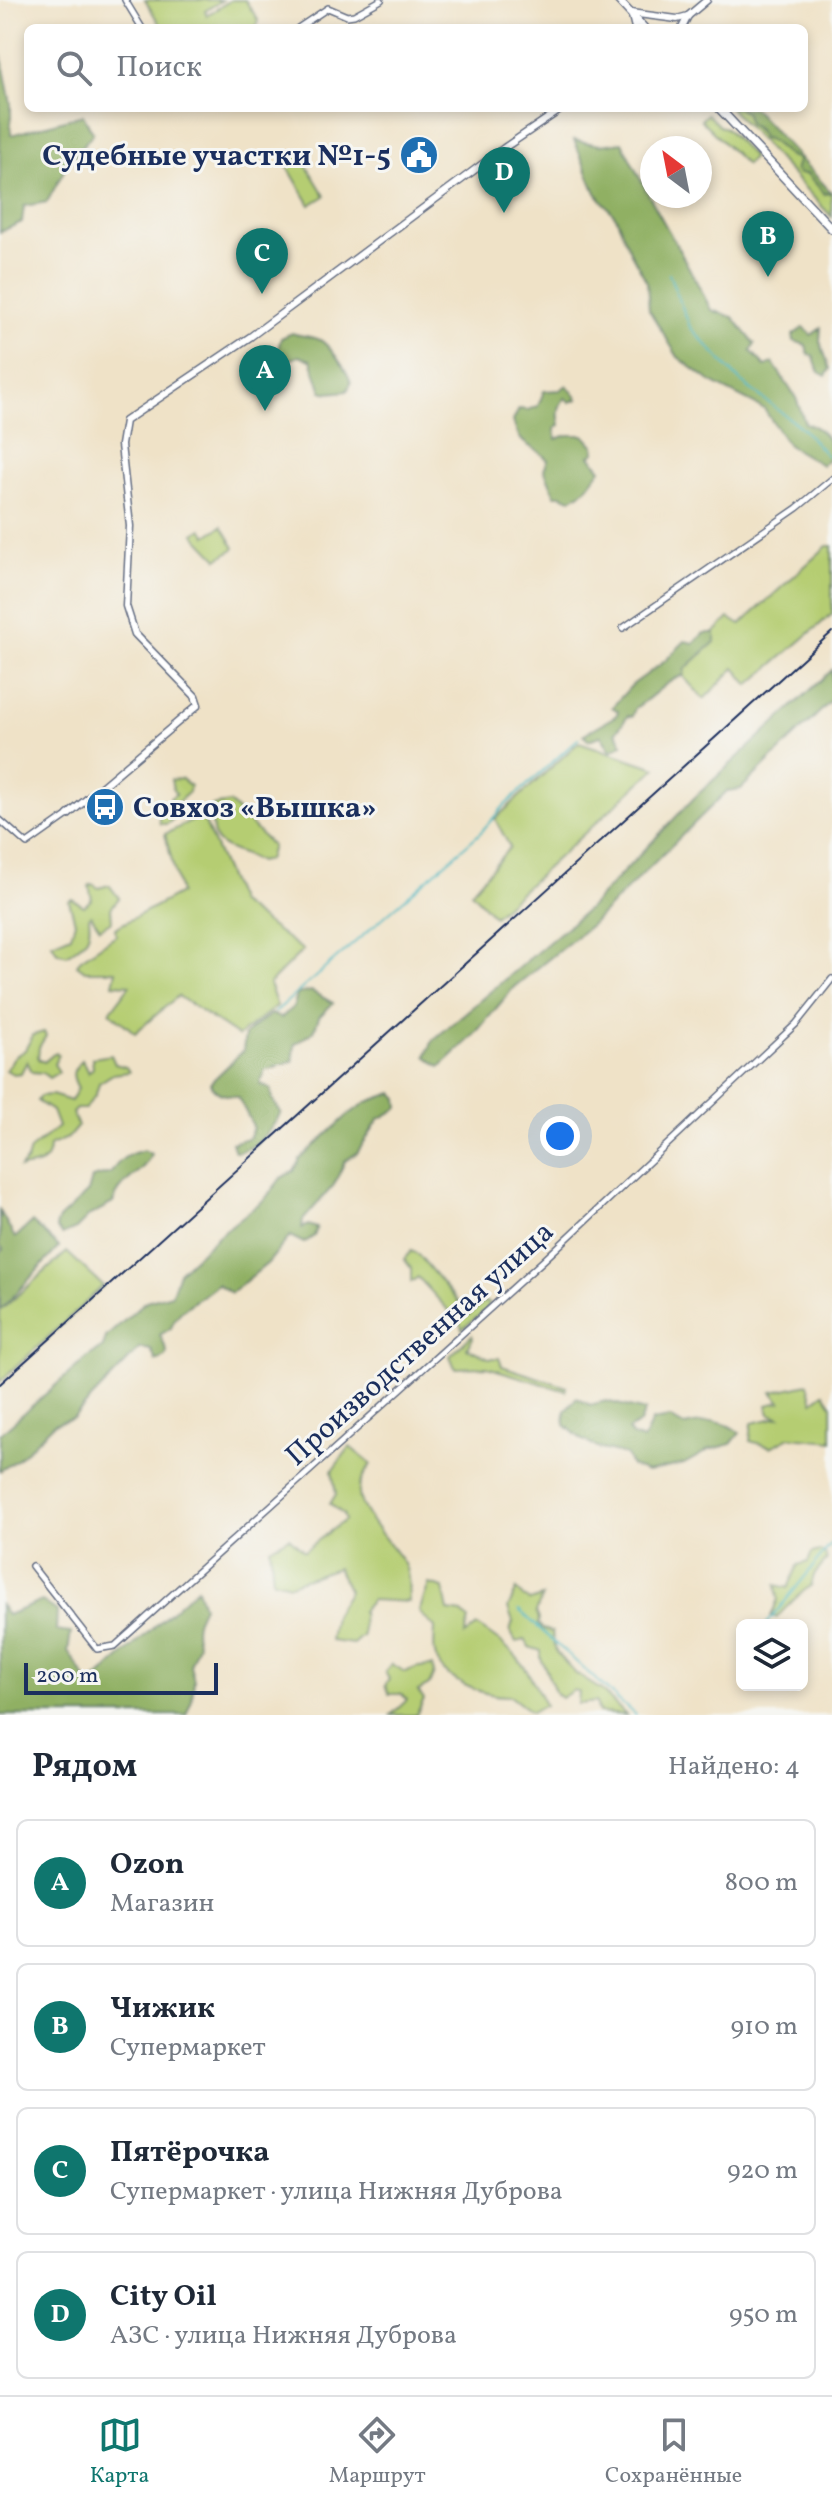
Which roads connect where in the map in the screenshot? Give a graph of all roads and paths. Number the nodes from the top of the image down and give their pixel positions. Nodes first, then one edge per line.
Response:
1 (125, 0) edge
2 (381, 0) edge
3 (618, 0) edge
4 (707, 0) edge
5 (630, 13) junction
6 (688, 16) junction
7 (659, 17) junction
8 (140, 24) edge
9 (304, 24) edge
10 (637, 24) edge
11 (645, 24) edge
12 (672, 24) edge
13 (682, 24) edge
14 (557, 112) edge
15 (723, 112) edge
16 (832, 229) edge
17 (832, 479) edge
18 (623, 628) dead end
19 (68, 815) joint
20 (0, 820) edge
21 (832, 979) edge
22 (32, 1566) dead end

1 - 8 street
2 - 9 street
3 - 5 main road
4 - 6 street
5 - 7 street
5 - 10 main road
6 - 7 street
6 - 13 street
7 - 11 street
7 - 12 street
14 - 19 street
15 - 16 main road
17 - 18 street
19 - 20 street
21 - 22 street, Производственная улица

